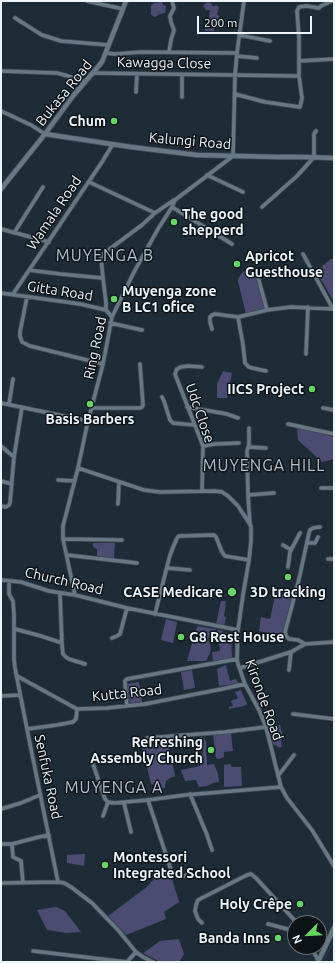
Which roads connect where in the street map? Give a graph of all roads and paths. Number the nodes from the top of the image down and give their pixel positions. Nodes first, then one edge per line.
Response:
1 (87, 1) edge
2 (126, 1) edge
3 (172, 1) edge
4 (244, 1) edge
5 (332, 1) edge
6 (124, 9) junction
7 (15, 18) dead end
8 (239, 35) junction
9 (270, 40) dead end
10 (109, 45) junction
11 (169, 52) junction
12 (107, 53) junction
13 (237, 54) junction
14 (257, 58) dead end
15 (334, 59) edge
16 (299, 61) junction
17 (1, 72) edge
18 (93, 73) junction
19 (137, 74) junction
20 (182, 75) junction
21 (235, 76) junction
22 (299, 76) junction
23 (85, 82) junction
24 (136, 92) dead end
25 (235, 94) junction
26 (182, 97) dead end
27 (1, 111) edge
28 (316, 131) dead end
29 (45, 134) junction
30 (113, 144) junction
31 (233, 156) junction
32 (314, 157) junction
33 (334, 158) edge
34 (207, 175) junction
35 (89, 182) junction
36 (43, 187) dead end
37 (1, 189) edge
38 (243, 192) dead end
39 (175, 200) junction
40 (172, 207) junction
41 (262, 207) dead end
42 (155, 213) junction
43 (1, 230) edge
44 (14, 233) junction
45 (49, 242) junction
46 (232, 244) dead end
47 (303, 254) dead end
48 (29, 270) junction
49 (258, 277) dead end
50 (103, 278) junction
51 (1, 292) edge
52 (13, 294) junction
53 (27, 297) junction
54 (308, 308) junction
55 (334, 309) edge
56 (106, 310) junction
57 (268, 310) junction
58 (112, 317) junction
59 (238, 317) junction
60 (110, 323) junction
61 (212, 329) dead end
62 (142, 330) dead end
63 (306, 354) dead end
64 (103, 364) junction
65 (140, 364) dead end
66 (202, 367) dead end
67 (266, 371) dead end
68 (13, 379) dead end
69 (162, 397) dead end
70 (1, 403) edge
71 (9, 404) junction
72 (22, 407) junction
73 (188, 407) junction
74 (92, 408) junction
75 (323, 408) dead end
76 (334, 410) edge
77 (238, 418) dead end
78 (88, 421) junction
79 (288, 424) dead end
80 (194, 425) junction
81 (249, 428) dead end
82 (334, 434) edge
83 (239, 443) dead end
84 (1, 446) edge
85 (203, 446) junction
86 (248, 447) junction
87 (266, 448) dead end
88 (14, 457) junction
89 (78, 468) junction
90 (58, 480) dead end
91 (1, 481) edge
92 (75, 481) junction
93 (119, 482) junction
94 (12, 484) junction
95 (321, 488) dead end
96 (334, 488) edge
97 (202, 491) junction
98 (274, 493) dead end
99 (248, 495) junction
100 (118, 504) dead end
101 (1, 506) edge
102 (250, 526) junction
103 (320, 527) dead end
104 (300, 533) dead end
105 (318, 537) dead end
106 (63, 539) junction
107 (122, 540) dead end
108 (307, 543) junction
109 (283, 546) dead end
110 (291, 550) junction
111 (67, 555) junction
112 (328, 559) dead end
113 (334, 559) edge
114 (249, 560) junction
115 (137, 563) dead end
116 (288, 567) dead end
117 (167, 568) junction
118 (190, 570) dead end
119 (1, 580) edge
120 (9, 581) junction
121 (60, 594) junction
122 (75, 595) junction
123 (127, 608) junction
124 (155, 614) junction
125 (15, 628) junction
126 (238, 630) junction
127 (112, 638) dead end
128 (334, 642) edge
129 (62, 643) junction
130 (305, 644) junction
131 (291, 652) junction
132 (237, 658) junction
133 (86, 664) dead end
134 (240, 668) junction
135 (288, 670) dead end
136 (17, 676) junction
137 (245, 684) junction
138 (20, 695) junction
139 (1, 696) edge
140 (126, 706) junction
141 (77, 709) junction
142 (293, 714) dead end
143 (334, 719) edge
144 (266, 727) junction
145 (27, 729) junction
146 (146, 738) dead end
147 (294, 755) dead end
148 (93, 764) dead end
149 (278, 776) junction
150 (281, 787) junction
151 (190, 794) junction
152 (40, 796) junction
153 (148, 800) junction
154 (108, 802) junction
155 (124, 802) junction
156 (1, 809) edge
157 (103, 816) dead end
158 (131, 832) dead end
159 (49, 835) junction
160 (1, 844) edge
161 (12, 844) junction
162 (212, 850) dead end
163 (334, 866) edge
164 (187, 876) dead end
165 (58, 882) junction
166 (1, 883) edge
167 (23, 883) junction
168 (290, 915) edge
169 (202, 923) dead end
170 (268, 924) dead end
171 (334, 928) edge
172 (287, 929) edge
173 (33, 951) dead end
174 (136, 952) junction
175 (127, 962) edge
176 (153, 962) edge
177 (319, 962) edge

1 - 6 street
2 - 6 street, Bukasa Road
3 - 11 street
4 - 8 street
5 - 16 street
6 - 10 street, Bukasa Road
7 - 10 street
8 - 9 street
8 - 13 street
10 - 12 street, Bukasa Road
11 - 12 street
11 - 13 street
12 - 18 street, Bukasa Road
13 - 14 street
13 - 21 street
15 - 16 street
16 - 22 street
17 - 23 street
18 - 19 street, Kawagga Close
18 - 23 street, Bukasa Road
19 - 20 street, Kawagga Close
19 - 24 street
20 - 21 street, Kawagga Close
20 - 26 street
21 - 22 street, Kawagga Close
21 - 25 street
22 - 25 street
23 - 29 street, Bukasa Road
25 - 31 street
27 - 29 street
28 - 32 street
29 - 30 street, Kalungi Road
29 - 37 street, Bukasa Road
30 - 31 street, Kalungi Road
30 - 35 street, Wamala Road
31 - 32 street, Kalungi Road
31 - 34 street, Ring Road
32 - 33 street, Kalungi Road
32 - 41 street
34 - 38 street
34 - 39 street, Ring Road
35 - 42 street
35 - 45 street, Wamala Road
36 - 44 street
39 - 40 street, Ring Road
39 - 42 street
40 - 46 street
40 - 58 street, Ring Road
42 - 50 street
43 - 44 street
44 - 45 street
45 - 48 street, Wamala Road
47 - 55 street
48 - 50 street
48 - 52 street, Wamala Road
49 - 57 street
50 - 56 street
51 - 52 street, Gitta Road
52 - 53 street, Gitta Road
53 - 56 street, Gitta Road
53 - 64 street
54 - 55 street
54 - 57 street
54 - 63 street
56 - 58 street, Gitta Road
57 - 59 street
58 - 60 street, Ring Road
59 - 61 street
59 - 67 street
60 - 62 street
60 - 64 street, Ring Road
64 - 74 street, Ring Road
65 - 74 street
66 - 73 street, Udc Close
68 - 71 street
69 - 80 street
70 - 71 street
71 - 72 street
72 - 78 street
72 - 88 street
73 - 77 street
73 - 80 street, Udc Close
74 - 78 street, Ring Road
75 - 76 street
78 - 89 street, Ring Road
79 - 82 street
80 - 85 street, Udc Close
81 - 86 street
83 - 85 street
84 - 88 street
85 - 97 street, Udc Close
86 - 87 street
86 - 99 street
88 - 94 street
89 - 92 street, Ring Road
89 - 93 street, Kironde Road
90 - 92 street
91 - 94 street
92 - 106 street, Ring Road
93 - 97 street, Kironde Road
93 - 100 street
94 - 101 street
95 - 96 street
97 - 102 street, Kironde Road
98 - 99 street
99 - 102 street
102 - 114 street, Kironde Road
103 - 108 street
104 - 110 street
105 - 108 street
106 - 107 street
106 - 111 street, Ring Road
108 - 130 street
109 - 110 street
110 - 116 street
111 - 115 street
111 - 122 street, Ring Road
112 - 113 street
114 - 117 street
114 - 126 street, Kironde Road
117 - 118 street
117 - 124 street
119 - 120 street, Church Road
120 - 121 street, Church Road
120 - 125 street, Senfuka Road
121 - 122 street, Church Road
121 - 129 street
122 - 123 street, Church Road
123 - 124 street, Church Road
123 - 127 street
124 - 126 street, Church Road
125 - 129 street
125 - 136 street, Senfuka Road
126 - 132 street, Kironde Road
128 - 130 street
129 - 133 street
130 - 131 street
131 - 134 street
131 - 135 street
132 - 134 street, Kironde Road
132 - 140 street
134 - 137 street, Kironde Road
136 - 138 street, Senfuka Road
136 - 141 street, Kutta Road
137 - 140 street, Kutta Road
137 - 144 street, Kironde Road
138 - 139 street
138 - 145 street, Senfuka Road
140 - 141 street, Kutta Road
141 - 145 street
142 - 143 street
144 - 146 street
144 - 149 street, Kironde Road
145 - 152 street, Senfuka Road
147 - 149 street
148 - 154 street
149 - 150 street, Kironde Road
150 - 151 street
150 - 163 street, Kironde Road
151 - 153 street
151 - 162 street
152 - 156 street
152 - 159 street, Senfuka Road
153 - 155 street
153 - 164 street
154 - 155 street
154 - 157 street
155 - 158 street
159 - 161 street
159 - 165 street, Senfuka Road
160 - 161 street
161 - 167 street
165 - 167 street
165 - 174 street
166 - 167 street
168 - 169 street
170 - 172 street
171 - 177 street
173 - 175 street
174 - 175 street
174 - 176 street

